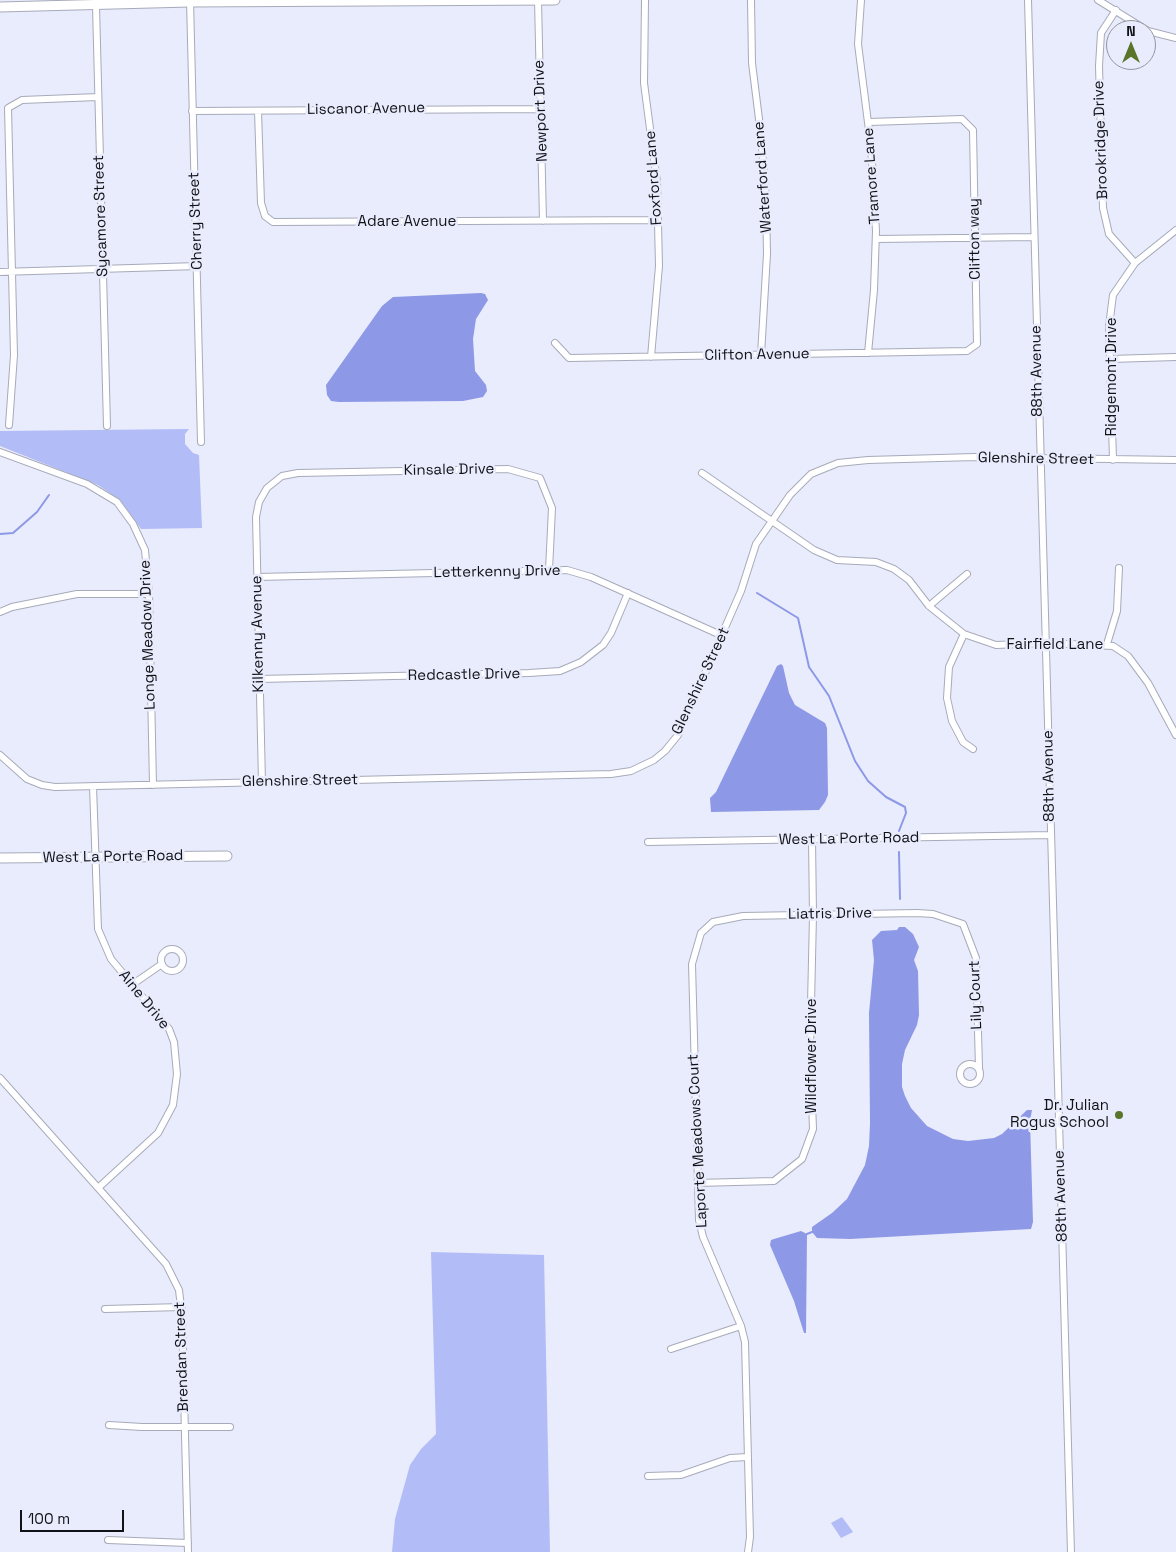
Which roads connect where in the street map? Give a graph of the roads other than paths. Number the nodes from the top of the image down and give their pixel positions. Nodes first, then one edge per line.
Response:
1 (432, 0) edge
2 (538, 0) edge
3 (555, 0) edge
4 (645, 0) edge
5 (751, 0) edge
6 (861, 0) edge
7 (1028, 0) edge
8 (1098, 0) edge
9 (190, 1) edge
10 (298, 1) edge
11 (96, 6) junction
12 (0, 7) edge
13 (1116, 10) junction
14 (1176, 38) edge
15 (98, 97) junction
16 (541, 109) junction
17 (192, 111) junction
18 (258, 111) junction
19 (869, 122) junction
20 (658, 220) junction
21 (544, 221) junction
22 (1176, 230) edge
23 (975, 237) junction
24 (1034, 237) junction
25 (876, 239) junction
26 (1135, 263) junction
27 (198, 266) junction
28 (103, 270) junction
29 (11, 271) junction
30 (0, 272) edge
31 (555, 343) dead end
32 (967, 351) joint
33 (868, 353) junction
34 (761, 355) junction
35 (652, 357) junction
36 (1176, 357) edge
37 (1110, 359) junction
38 (9, 425) dead end
39 (107, 426) dead end
40 (201, 442) dead end
41 (0, 452) edge
42 (1040, 460) junction
43 (1113, 460) junction
44 (1176, 460) edge
45 (702, 473) dead end
46 (267, 488) joint
47 (771, 520) junction
48 (1119, 568) dead end
49 (549, 570) junction
50 (967, 574) dead end
51 (257, 577) junction
52 (628, 593) junction
53 (149, 594) junction
54 (929, 606) junction
55 (0, 612) edge
56 (964, 634) junction
57 (723, 636) junction
58 (1046, 644) junction
59 (1107, 644) junction
60 (259, 679) junction
61 (1176, 735) edge
62 (973, 748) dead end
63 (0, 755) edge
64 (262, 782) junction
65 (153, 785) junction
66 (93, 786) junction
67 (1051, 835) junction
68 (812, 839) junction
69 (648, 842) dead end
70 (227, 856) dead end
71 (94, 857) junction
72 (0, 858) edge
73 (814, 915) junction
74 (963, 924) joint
75 (700, 933) joint
76 (162, 964) dead end
77 (133, 984) junction
78 (979, 1068) dead end
79 (0, 1078) edge
80 (697, 1182) junction
81 (98, 1188) junction
82 (182, 1307) junction
83 (105, 1309) dead end
84 (741, 1326) junction
85 (671, 1349) dead end
86 (109, 1425) dead end
87 (230, 1427) dead end
88 (185, 1428) junction
89 (747, 1457) junction
90 (648, 1476) dead end
91 (108, 1540) dead end
92 (188, 1543) junction
93 (188, 1552) edge
94 (748, 1552) edge
95 (1071, 1552) edge

1 - 2 street
1 - 10 street
2 - 3 street
2 - 16 street, Newport Drive
4 - 20 street, Foxford Lane
5 - 34 street, Waterford Lane
6 - 19 street, Tramore Lane
7 - 24 street, 88th Avenue
8 - 13 street
9 - 10 street
9 - 11 street
9 - 17 street, Cherry Street
11 - 12 street
11 - 15 street, Sycamore Street
13 - 14 street
13 - 26 street, Brookridge Drive
15 - 28 street, Sycamore Street
15 - 29 street
16 - 18 street, Liscanor Avenue
16 - 21 street, Newport Drive
17 - 18 street, Liscanor Avenue
17 - 27 street, Cherry Street
18 - 21 street, Adare Avenue
19 - 23 street, Clifton way
19 - 25 street, Tramore Lane
20 - 21 street, Adare Avenue
20 - 35 street, Foxford Lane
22 - 26 street, Ridgemont Drive
23 - 24 street
23 - 25 street
23 - 32 street, Clifton way
24 - 42 street, 88th Avenue
25 - 33 street, Tramore Lane
26 - 37 street, Ridgemont Drive
27 - 28 street
27 - 40 street, Cherry Street
28 - 29 street
28 - 39 street, Sycamore Street
29 - 30 street
29 - 38 street
31 - 35 street, Clifton Avenue
32 - 33 street, Clifton Avenue
33 - 34 street, Clifton Avenue
34 - 35 street, Clifton Avenue
36 - 37 street
37 - 43 street, Ridgemont Drive
41 - 53 street, Longe Meadow Drive
42 - 43 street, Glenshire Street
42 - 47 street, Glenshire Street
42 - 58 street, 88th Avenue
43 - 44 street, Glenshire Street
45 - 47 street, Fairfield Lane
46 - 49 street, Kinsale Drive
46 - 51 street, Kilkenny Avenue
47 - 54 street, Fairfield Lane
47 - 57 street, Glenshire Street
48 - 59 street
49 - 51 street, Letterkenny Drive
49 - 52 street, Letterkenny Drive
50 - 54 street
51 - 60 street, Kilkenny Avenue
52 - 57 street, Letterkenny Drive
52 - 60 street, Redcastle Drive
53 - 55 street
53 - 65 street, Longe Meadow Drive
54 - 56 street, Fairfield Lane
56 - 58 street, Fairfield Lane
56 - 62 street
57 - 64 street, Glenshire Street
58 - 59 street, Fairfield Lane
58 - 67 street, 88th Avenue
59 - 61 street, Fairfield Lane
60 - 64 street, Kilkenny Avenue
63 - 66 street, Glenshire Street
64 - 65 street, Glenshire Street
65 - 66 street, Glenshire Street
66 - 71 street, Aine Drive
67 - 68 street, West La Porte Road
67 - 95 street, 88th Avenue
68 - 69 street, West La Porte Road
68 - 73 street, Wildflower Drive
70 - 71 street, West La Porte Road
71 - 72 street, West La Porte Road
71 - 77 street, Aine Drive
73 - 74 street, Liatris Drive
73 - 75 street, Liatris Drive
73 - 80 street, Wildflower Drive
74 - 78 street, Lily Court
75 - 80 street, Laporte Meadows Court
76 - 77 street
77 - 81 street, Aine Drive
79 - 81 street, Brendan Street
80 - 84 street, Laporte Meadows Court
81 - 82 street, Brendan Street
82 - 83 street
82 - 88 street, Brendan Street
84 - 85 street
84 - 89 street, Laporte Meadows Court
86 - 88 street
87 - 88 street
88 - 92 street, Brendan Street
89 - 90 street
89 - 94 street, Laporte Meadows Court
91 - 92 street
92 - 93 street, Brendan Street

